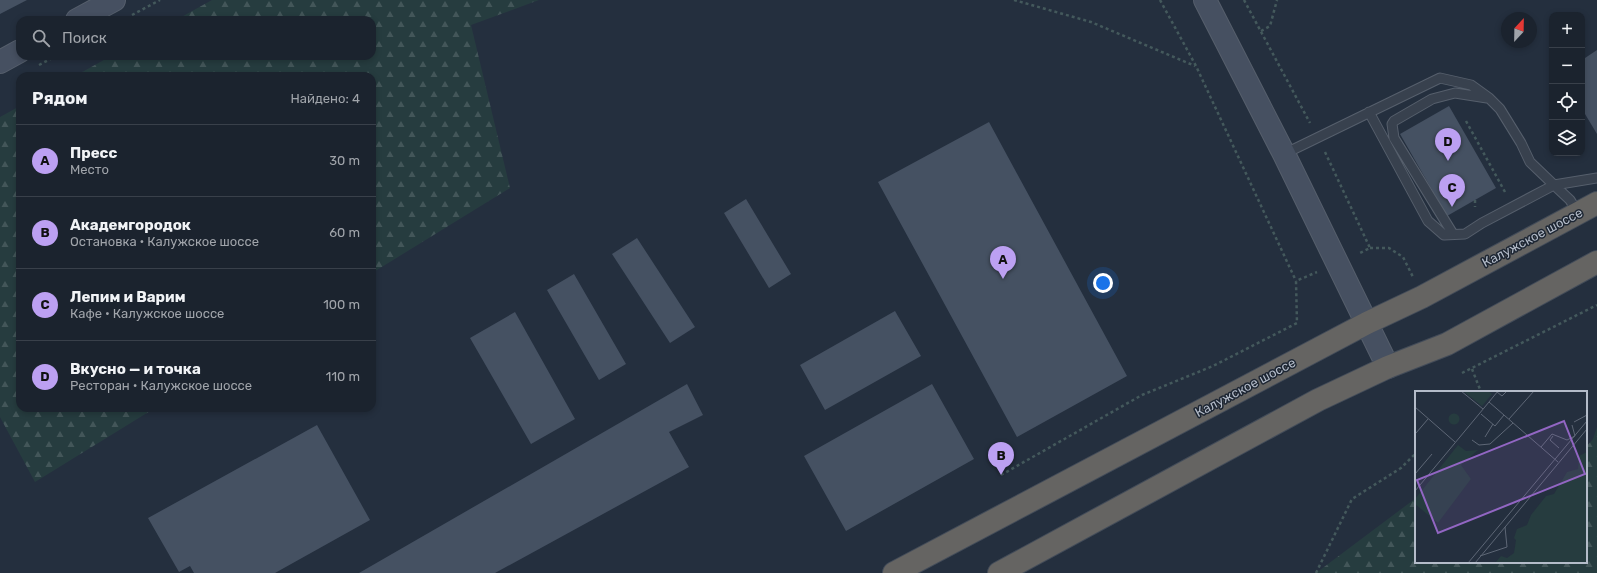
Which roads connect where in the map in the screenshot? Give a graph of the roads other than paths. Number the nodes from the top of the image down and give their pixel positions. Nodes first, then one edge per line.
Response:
1 (114, 0) edge
2 (1205, 0) edge
3 (84, 16) edge
4 (16, 53) edge
5 (0, 62) edge
6 (1489, 98) junction
7 (1369, 112) junction
8 (1284, 154) junction
9 (1597, 178) edge
10 (1554, 185) junction
11 (1588, 208) edge
12 (1453, 234) junction
13 (1597, 262) edge
14 (1367, 324) junction
15 (1388, 367) junction
16 (894, 573) edge
17 (998, 573) edge

1 - 3 main road
2 - 8 main road
4 - 5 main road
6 - 7 lane
6 - 10 lane
6 - 12 lane
7 - 8 lane
7 - 12 lane
8 - 14 main road
9 - 10 lane
10 - 11 lane
10 - 12 lane
11 - 14 highway, Калужское шоссе
13 - 15 highway
14 - 15 main road
14 - 16 highway, Калужское шоссе
15 - 17 highway

